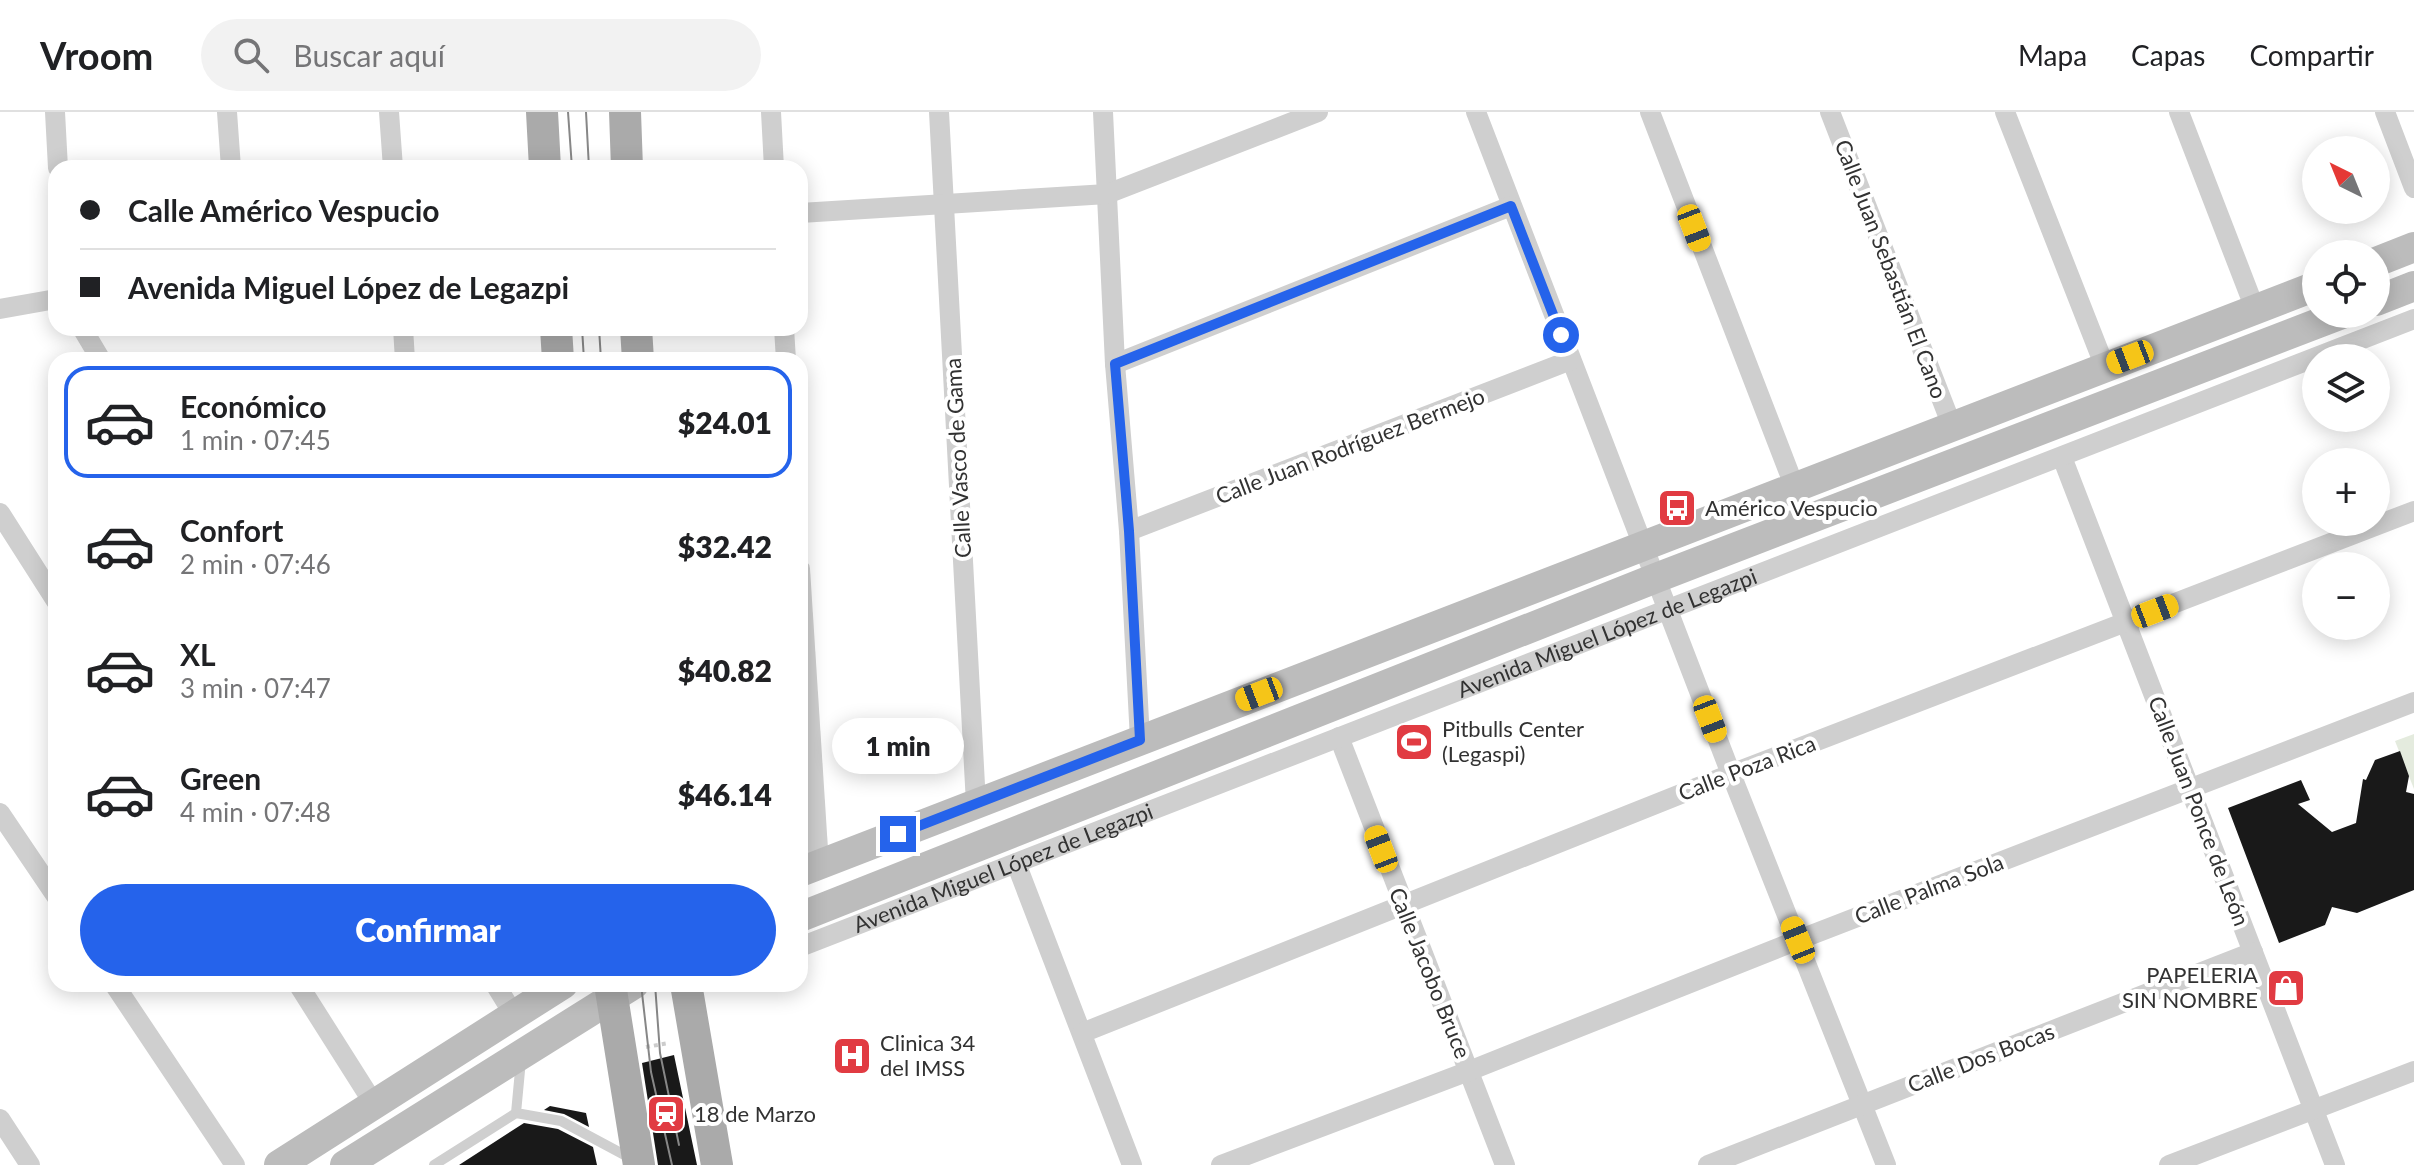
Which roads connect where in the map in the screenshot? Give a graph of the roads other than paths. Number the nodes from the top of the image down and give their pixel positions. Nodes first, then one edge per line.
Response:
1 (55, 112) edge
2 (227, 112) edge
3 (389, 112) edge
4 (542, 112) edge
5 (625, 112) edge
6 (771, 112) edge
7 (939, 112) edge
8 (1103, 112) edge
9 (1318, 112) edge
10 (1476, 112) edge
11 (1650, 112) edge
12 (1830, 112) edge
13 (2005, 112) edge
14 (2179, 112) edge
15 (2385, 112) edge
16 (58, 160) edge
17 (230, 160) edge
18 (392, 160) edge
19 (545, 160) edge
20 (627, 160) edge
21 (774, 160) edge
22 (2414, 188) edge
23 (1107, 194) junction
24 (944, 204) junction
25 (1511, 206) junction
26 (808, 212) edge
27 (2414, 247) edge
28 (2390, 256) edge
29 (2414, 286) edge
30 (2302, 291) edge
31 (2390, 295) edge
32 (48, 300) edge
33 (0, 309) edge
34 (2255, 309) junction
35 (2414, 319) edge
36 (2306, 328) edge
37 (1571, 360) junction
38 (1115, 364) junction
39 (2105, 367) junction
40 (1952, 426) junction
41 (2062, 457) junction
42 (1795, 488) junction
43 (2414, 511) edge
44 (0, 513) edge
45 (1129, 531) junction
46 (1644, 547) junction
47 (1656, 578) junction
48 (48, 588) edge
49 (1667, 608) junction
50 (2126, 622) junction
51 (2414, 702) edge
52 (1339, 737) junction
53 (1140, 740) junction
54 (1731, 774) junction
55 (2190, 788) junction
56 (976, 804) junction
57 (808, 809) edge
58 (0, 813) edge
59 (1016, 863) junction
60 (810, 869) edge
61 (48, 884) edge
62 (1402, 905) junction
63 (808, 914) edge
64 (1798, 940) junction
65 (808, 944) edge
66 (2253, 952) junction
67 (119, 992) edge
68 (303, 992) edge
69 (500, 992) edge
70 (550, 992) edge
71 (612, 992) edge
72 (618, 992) edge
73 (687, 992) edge
74 (514, 1015) junction
75 (1082, 1033) junction
76 (521, 1053) junction
77 (1469, 1071) junction
78 (2414, 1071) edge
79 (374, 1104) junction
80 (1863, 1104) junction
81 (2314, 1109) junction
82 (516, 1113) junction
83 (0, 1119) edge
84 (639, 1164) edge
85 (30, 1165) edge
86 (235, 1165) edge
87 (279, 1165) edge
88 (345, 1165) edge
89 (434, 1165) edge
90 (717, 1165) edge
91 (1132, 1165) edge
92 (1221, 1165) edge
93 (1505, 1165) edge
94 (1708, 1165) edge
95 (1886, 1165) edge
96 (2169, 1165) edge
97 (2335, 1165) edge

1 - 16 street
2 - 17 street
3 - 18 street
4 - 19 main road
5 - 20 main road
6 - 21 street
7 - 24 street, Calle Vasco de Gama
8 - 23 street
9 - 23 street
10 - 25 street
11 - 42 street
12 - 40 street, Calle Juan Sebastián El Cano
13 - 39 street
14 - 34 street
15 - 22 street
23 - 24 street
23 - 38 street
24 - 26 street
24 - 56 street, Calle Vasco de Gama
25 - 37 street
25 - 38 street
27 - 28 main road
29 - 31 main road
30 - 34 main road
32 - 33 street
34 - 39 main road
35 - 41 street, Avenida Miguel López de Legazpi
36 - 47 main road, Avenida Miguel López de Legazpi
37 - 45 street, Calle Juan Rodríguez Bermejo
37 - 46 street
38 - 45 street
39 - 40 main road
40 - 42 main road
41 - 49 street, Avenida Miguel López de Legazpi
41 - 50 street, Calle Juan Ponce de León
42 - 46 main road
43 - 50 street, Calle Poza Rica
44 - 48 street
45 - 53 street
46 - 47 street
46 - 53 main road
47 - 49 street
47 - 63 main road, Avenida Miguel López de Legazpi
49 - 52 street, Avenida Miguel López de Legazpi
49 - 54 street
50 - 54 street, Calle Poza Rica
50 - 55 street, Calle Juan Ponce de León
51 - 55 street, Calle Palma Sola
52 - 59 street, Avenida Miguel López de Legazpi
52 - 62 street, Calle Jacobo Bruce
53 - 56 main road
54 - 62 street, Calle Poza Rica
54 - 64 street
55 - 64 street, Calle Palma Sola
55 - 66 street, Calle Juan Ponce de León
56 - 60 main road
57 - 60 street
58 - 61 street
59 - 65 street, Avenida Miguel López de Legazpi
59 - 75 street
62 - 75 street, Calle Poza Rica
62 - 77 street, Calle Jacobo Bruce
64 - 77 street, Calle Palma Sola
64 - 80 street
66 - 80 street, Calle Dos Bocas
66 - 81 street, Calle Juan Ponce de León
67 - 86 street
68 - 79 street
69 - 74 street
70 - 74 main road
71 - 76 main road
72 - 84 main road
73 - 90 main road
74 - 79 main road
75 - 91 street
76 - 82 lane
76 - 88 main road
77 - 92 street, Calle Palma Sola
77 - 93 street, Calle Jacobo Bruce
78 - 81 street
79 - 87 main road
80 - 94 street, Calle Dos Bocas
80 - 95 street
81 - 96 street
81 - 97 street, Calle Juan Ponce de León
82 - 84 lane
82 - 89 lane
83 - 85 street

